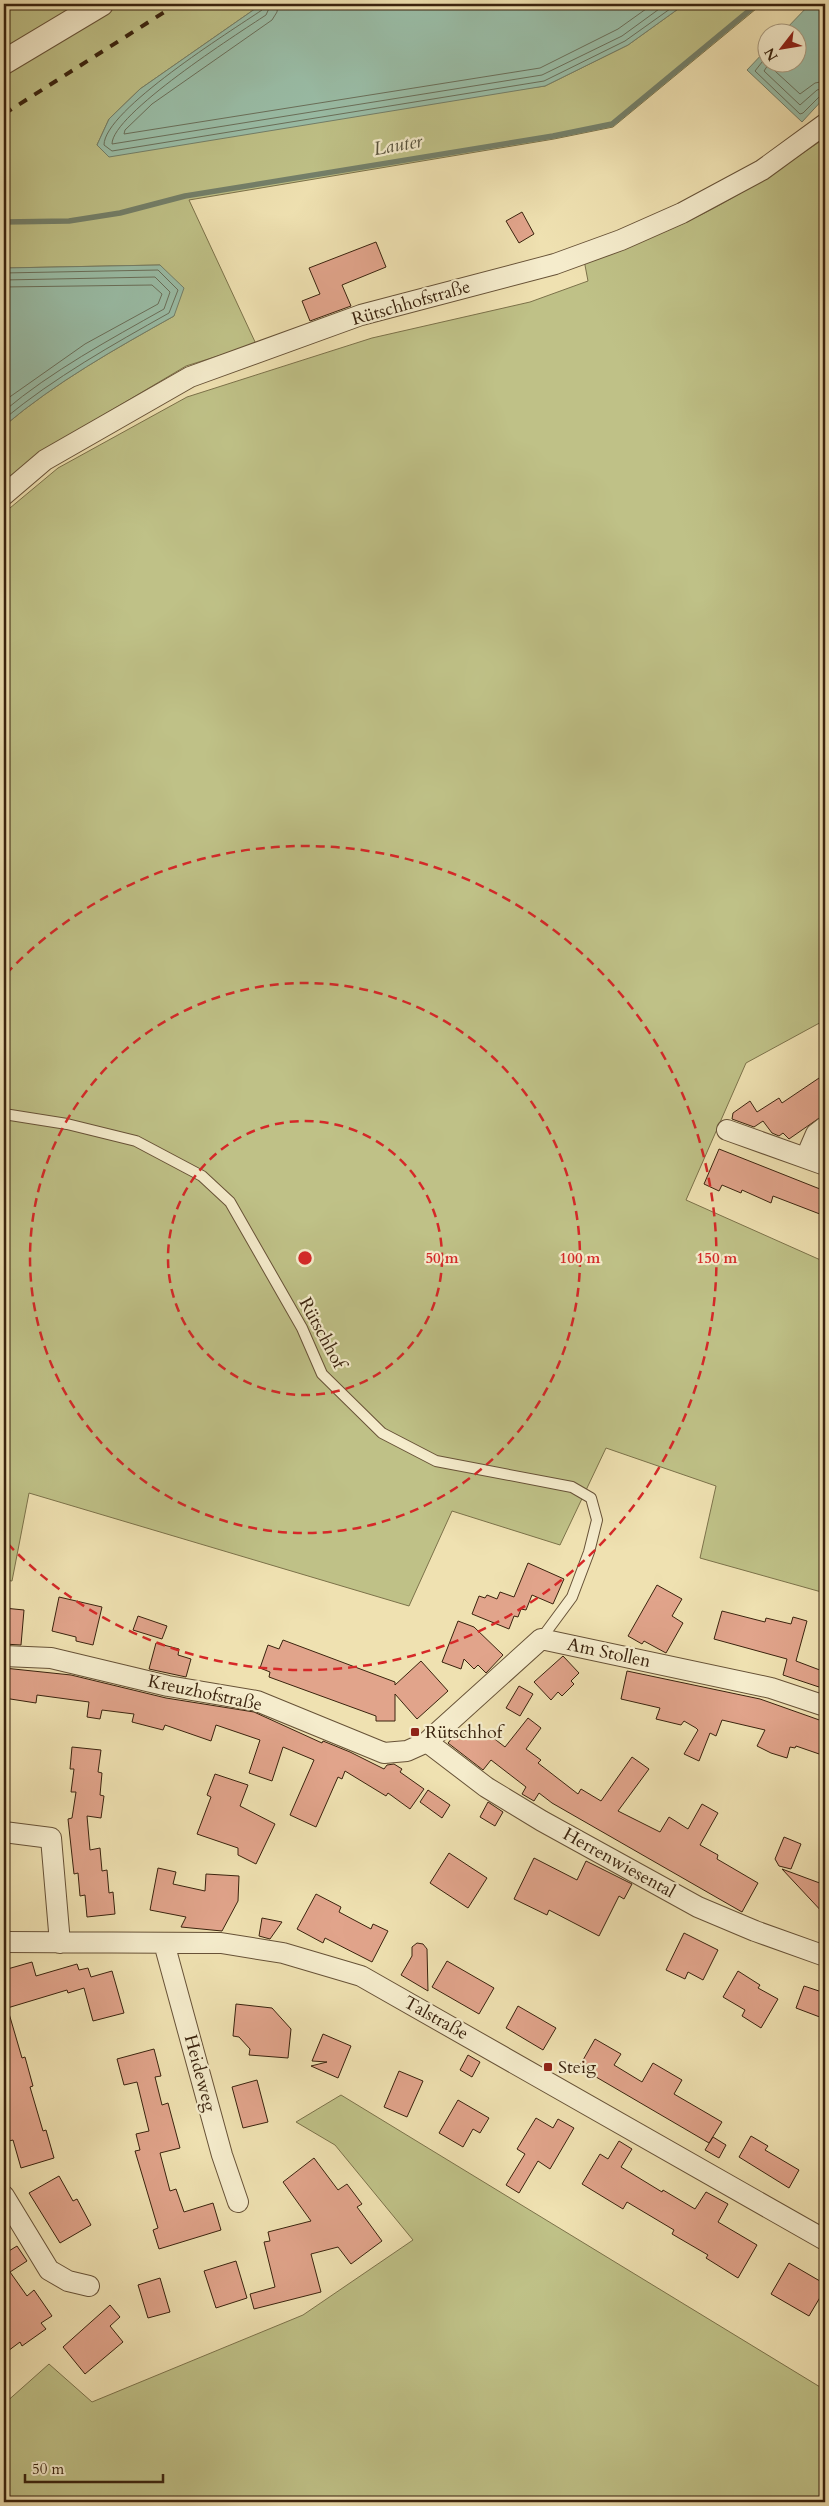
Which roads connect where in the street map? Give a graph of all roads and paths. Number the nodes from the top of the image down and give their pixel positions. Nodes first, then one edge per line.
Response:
1 (101, 4) edge
2 (4, 62) edge
3 (825, 124) edge
4 (4, 495) edge
5 (4, 1114) edge
6 (825, 1127) edge
7 (727, 1130) dead end
8 (806, 1157) junction
9 (825, 1165) edge
10 (540, 1639) junction
11 (4, 1656) edge
12 (825, 1706) edge
13 (427, 1742) junction
14 (4, 1832) edge
15 (4, 1942) edge
16 (60, 1943) junction
17 (164, 1943) junction
18 (825, 1956) edge
19 (4, 2196) edge
20 (238, 2202) dead end
21 (825, 2240) edge
22 (89, 2286) dead end

1 - 2 street
3 - 4 street, Rütschhofstraße
5 - 10 lane, Rütschhof
6 - 8 street
7 - 8 street
8 - 9 street
10 - 12 street, Am Stollen
10 - 13 street
11 - 13 street, Kreuzhofstraße
13 - 18 street, Herrenwiesental
14 - 16 street
15 - 16 street, Talstraße
16 - 17 street, Talstraße
17 - 20 street, Heideweg
17 - 21 street, Talstraße
19 - 22 street

